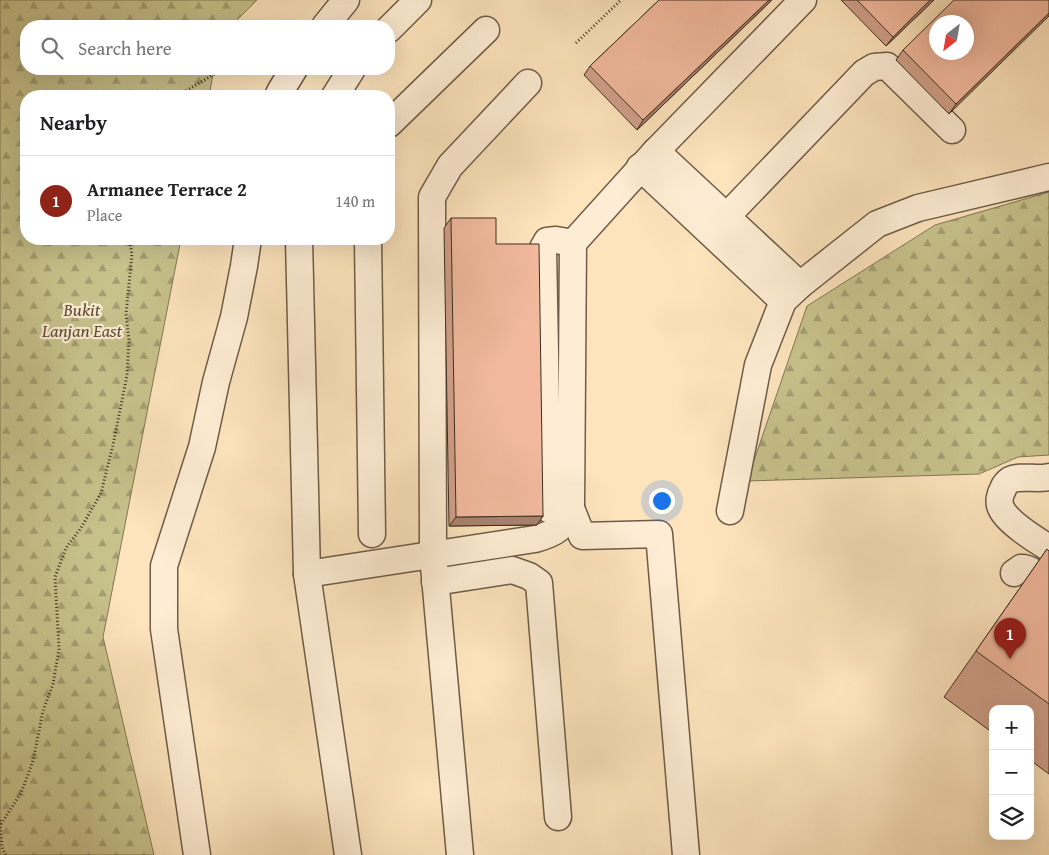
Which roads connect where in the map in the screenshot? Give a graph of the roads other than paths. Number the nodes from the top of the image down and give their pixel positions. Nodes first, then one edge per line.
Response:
1 (346, 0) edge
2 (418, 0) edge
3 (803, 0) edge
4 (330, 20) edge
5 (395, 23) edge
6 (486, 30) dead end
7 (290, 75) edge
8 (348, 75) edge
9 (528, 83) dead end
10 (281, 90) edge
11 (339, 90) edge
12 (395, 118) edge
13 (952, 130) dead end
14 (648, 159) junction
15 (1049, 177) edge
16 (727, 216) junction
17 (247, 245) edge
18 (299, 245) edge
19 (368, 245) edge
20 (792, 293) junction
21 (1049, 477) edge
22 (560, 508) junction
23 (730, 511) dead end
24 (372, 534) dead end
25 (1044, 539) edge
26 (433, 555) junction
27 (1014, 573) dead end
28 (308, 574) junction
29 (435, 582) junction
30 (1049, 583) edge
31 (558, 817) dead end
32 (197, 855) edge
33 (348, 855) edge
34 (460, 855) edge
35 (686, 855) edge

1 - 4 street
2 - 5 street
3 - 14 street
6 - 12 street
7 - 10 street
8 - 11 street
9 - 26 street
13 - 16 street
14 - 16 street
14 - 20 street
14 - 22 street
15 - 20 street
16 - 20 street
17 - 32 street
18 - 28 street
19 - 24 street
20 - 23 street
21 - 25 street
22 - 26 street
22 - 35 street
26 - 28 street
26 - 29 street
27 - 30 street
28 - 33 street
29 - 31 street
29 - 34 street

